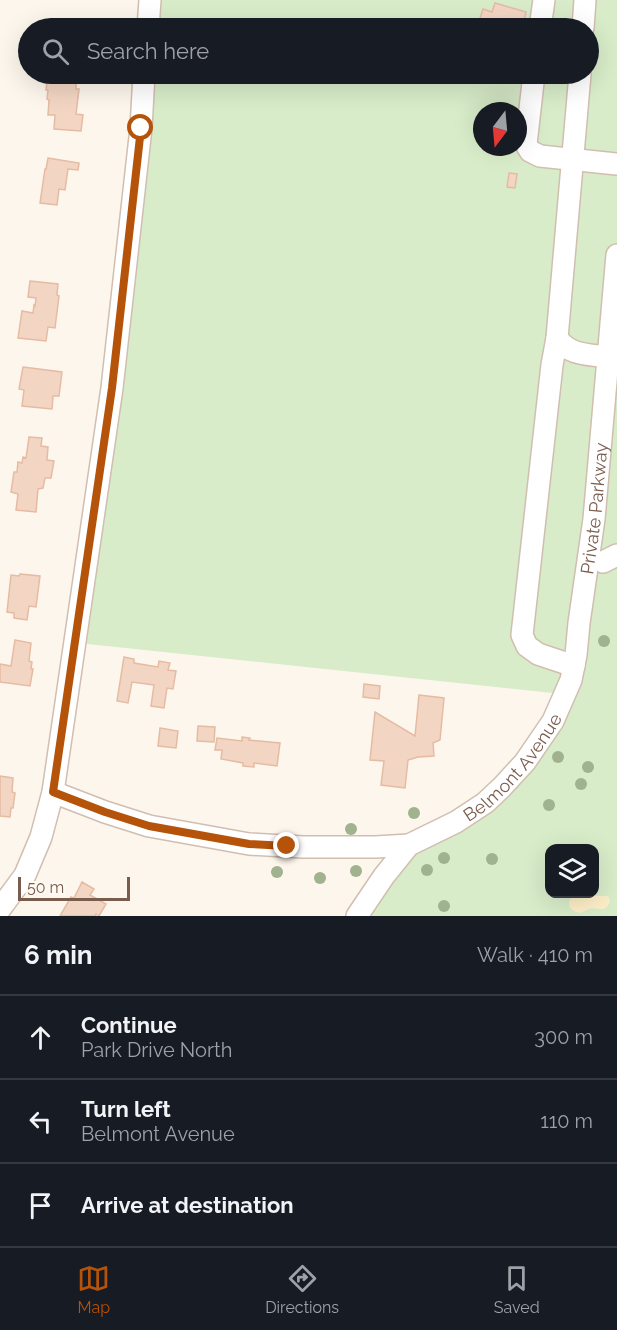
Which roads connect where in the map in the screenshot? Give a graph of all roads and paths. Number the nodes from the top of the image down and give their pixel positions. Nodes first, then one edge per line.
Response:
1 (150, 0) edge
2 (544, 0) edge
3 (585, 0) edge
4 (149, 18) edge
5 (541, 18) edge
6 (584, 18) edge
7 (143, 84) edge
8 (533, 84) edge
9 (579, 84) edge
10 (573, 160) junction
11 (617, 164) edge
12 (617, 255) edge
13 (558, 338) junction
14 (607, 357) junction
15 (575, 660) junction
16 (53, 792) junction
17 (408, 845) junction
18 (0, 909) edge
19 (357, 916) edge

1 - 4 street
2 - 5 street
3 - 6 street
7 - 16 street
8 - 10 street
9 - 10 street
10 - 11 street
10 - 13 street
12 - 14 street, Private Parkway
13 - 14 street
13 - 15 street
14 - 15 street, Private Parkway
15 - 17 street, Belmont Avenue
16 - 17 street, Belmont Avenue
16 - 18 street
17 - 19 street, Belmont Avenue

